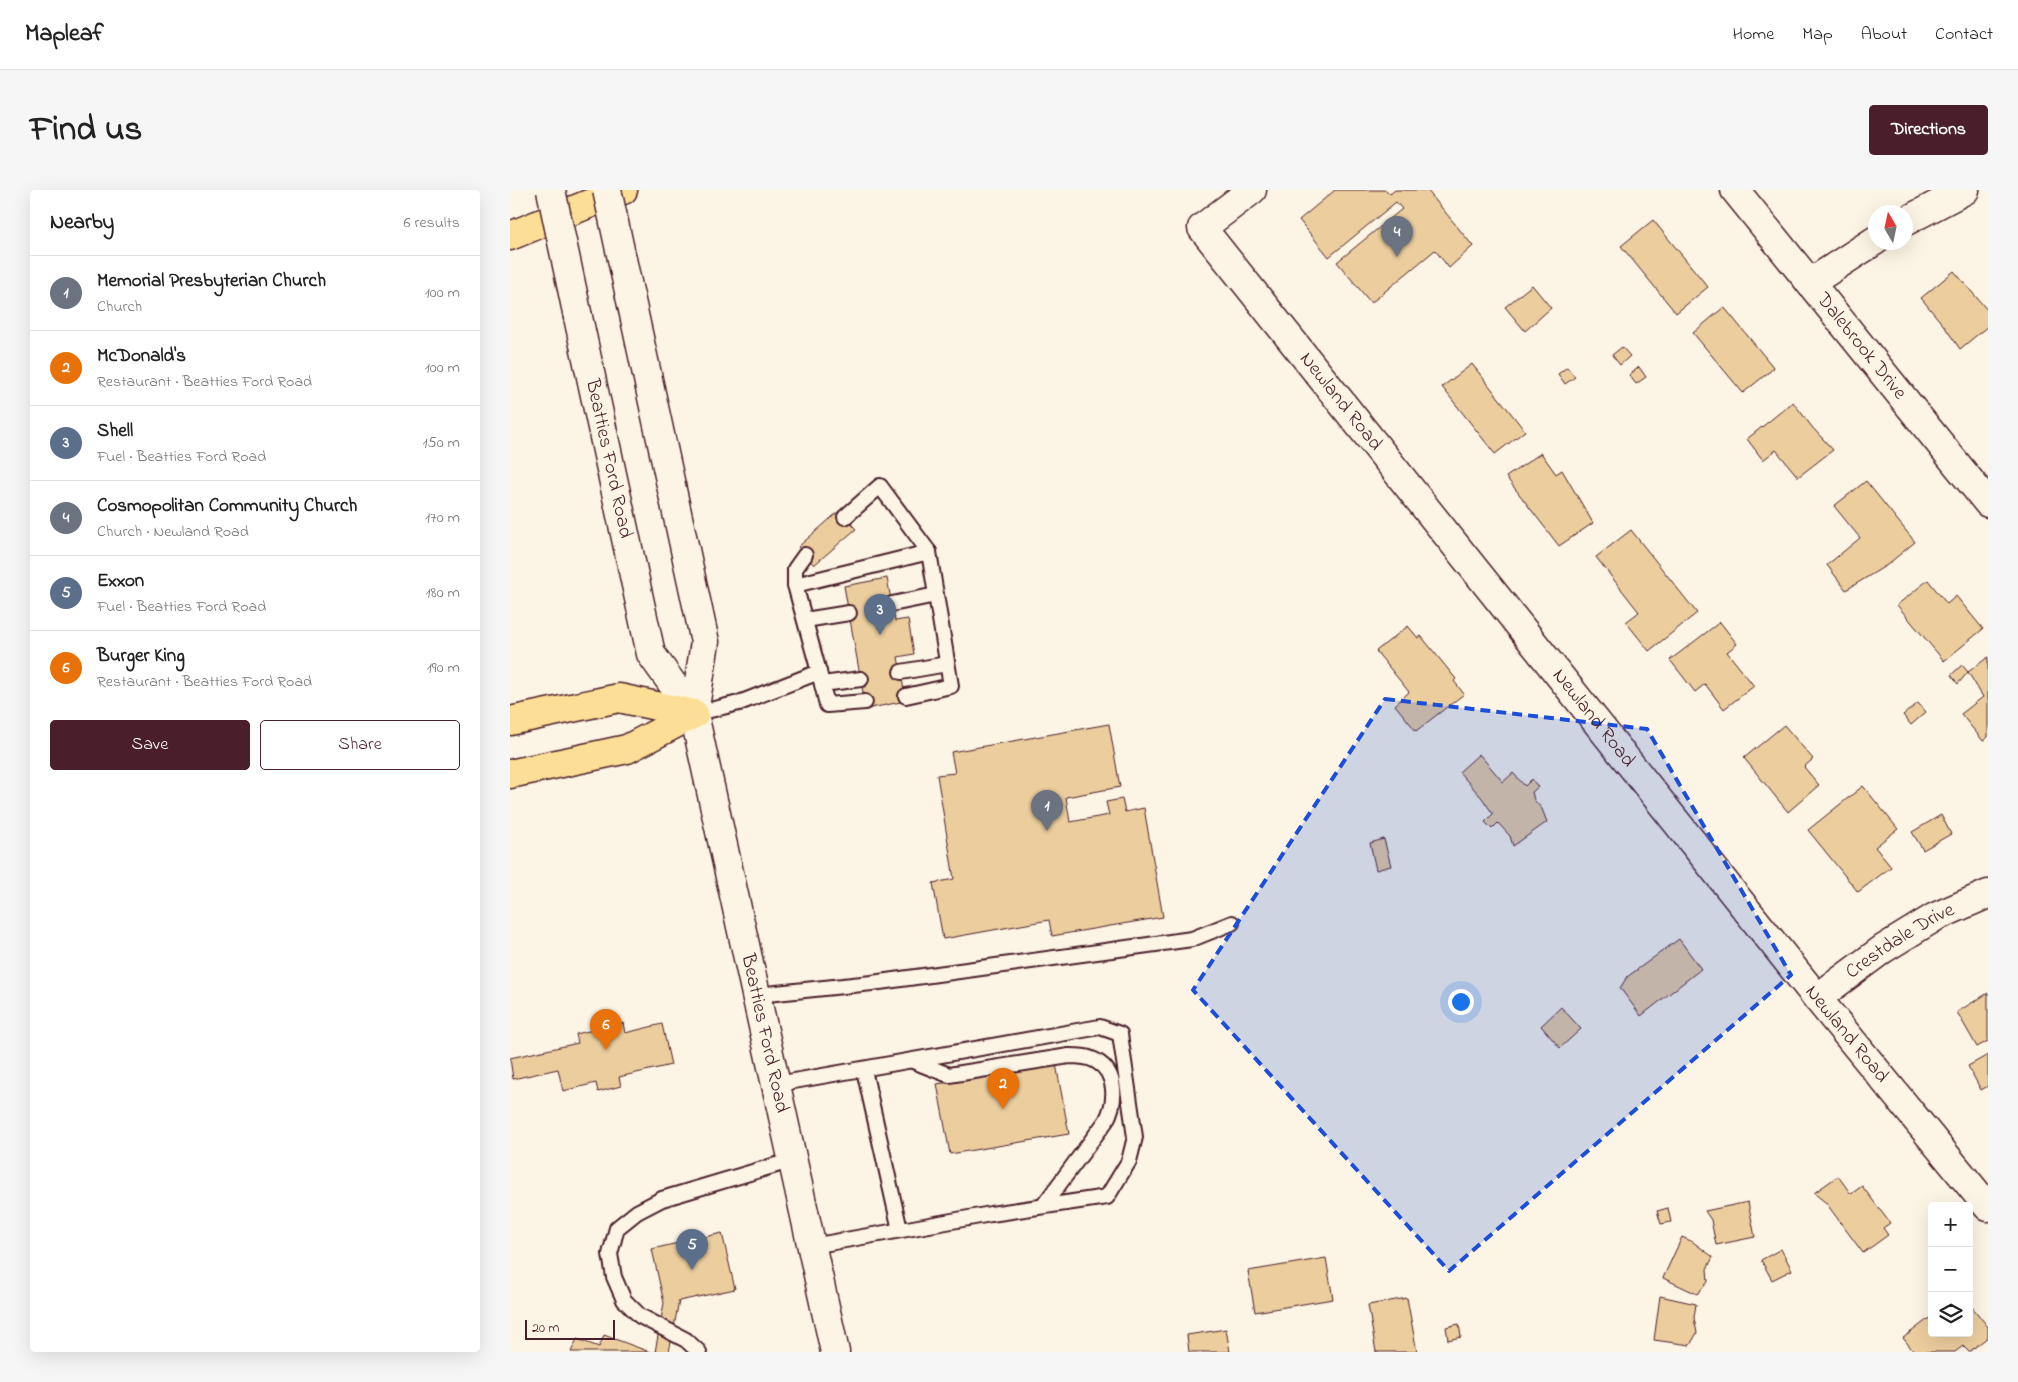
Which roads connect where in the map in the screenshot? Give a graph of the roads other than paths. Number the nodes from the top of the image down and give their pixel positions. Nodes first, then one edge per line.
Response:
1 (550, 190) edge
2 (607, 190) edge
3 (623, 190) edge
4 (1252, 190) edge
5 (1735, 190) edge
6 (1965, 190) edge
7 (1913, 217) edge
8 (510, 236) edge
9 (1868, 245) edge
10 (1810, 283) junction
11 (1988, 503) edge
12 (845, 517) dead end
13 (929, 552) junction
14 (805, 555) dead end
15 (795, 585) junction
16 (936, 595) junction
17 (892, 604) dead end
18 (849, 613) dead end
19 (805, 620) junction
20 (947, 664) junction
21 (901, 672) dead end
22 (820, 678) junction
23 (861, 679) dead end
24 (906, 696) dead end
25 (865, 702) dead end
26 (694, 714) junction
27 (510, 721) edge
28 (510, 774) edge
29 (1988, 894) edge
30 (1232, 923) dead end
31 (757, 995) junction
32 (1817, 998) junction
33 (913, 1061) junction
34 (864, 1070) junction
35 (777, 1084) junction
36 (793, 1160) junction
37 (1043, 1206) junction
38 (1988, 1207) edge
39 (900, 1230) junction
40 (812, 1246) junction
41 (698, 1352) edge
42 (835, 1352) edge

1 - 26 street, Beatties Ford Road, bridge
2 - 26 street, Beatties Ford Road, bridge
3 - 8 highway
4 - 32 street, Newland Road
5 - 10 street, Dalebrook Drive
6 - 7 street
9 - 10 street
10 - 11 street, Dalebrook Drive
12 - 13 lane
13 - 15 lane
13 - 16 lane
14 - 15 lane
15 - 19 lane
16 - 17 lane
16 - 20 lane
18 - 19 lane
19 - 22 lane
20 - 21 lane
20 - 24 lane
22 - 23 lane
22 - 25 lane
22 - 26 lane
26 - 27 highway
26 - 28 highway
26 - 31 street, Beatties Ford Road
29 - 32 street, Crestdale Drive
30 - 31 lane
31 - 35 street, Beatties Ford Road
32 - 38 street, Newland Road
33 - 34 lane
33 - 37 lane
33 - 37 lane
34 - 35 lane
34 - 39 lane
35 - 36 street, Beatties Ford Road
36 - 40 street, Beatties Ford Road
36 - 41 lane
37 - 39 lane
39 - 40 lane
40 - 42 street, Beatties Ford Road

